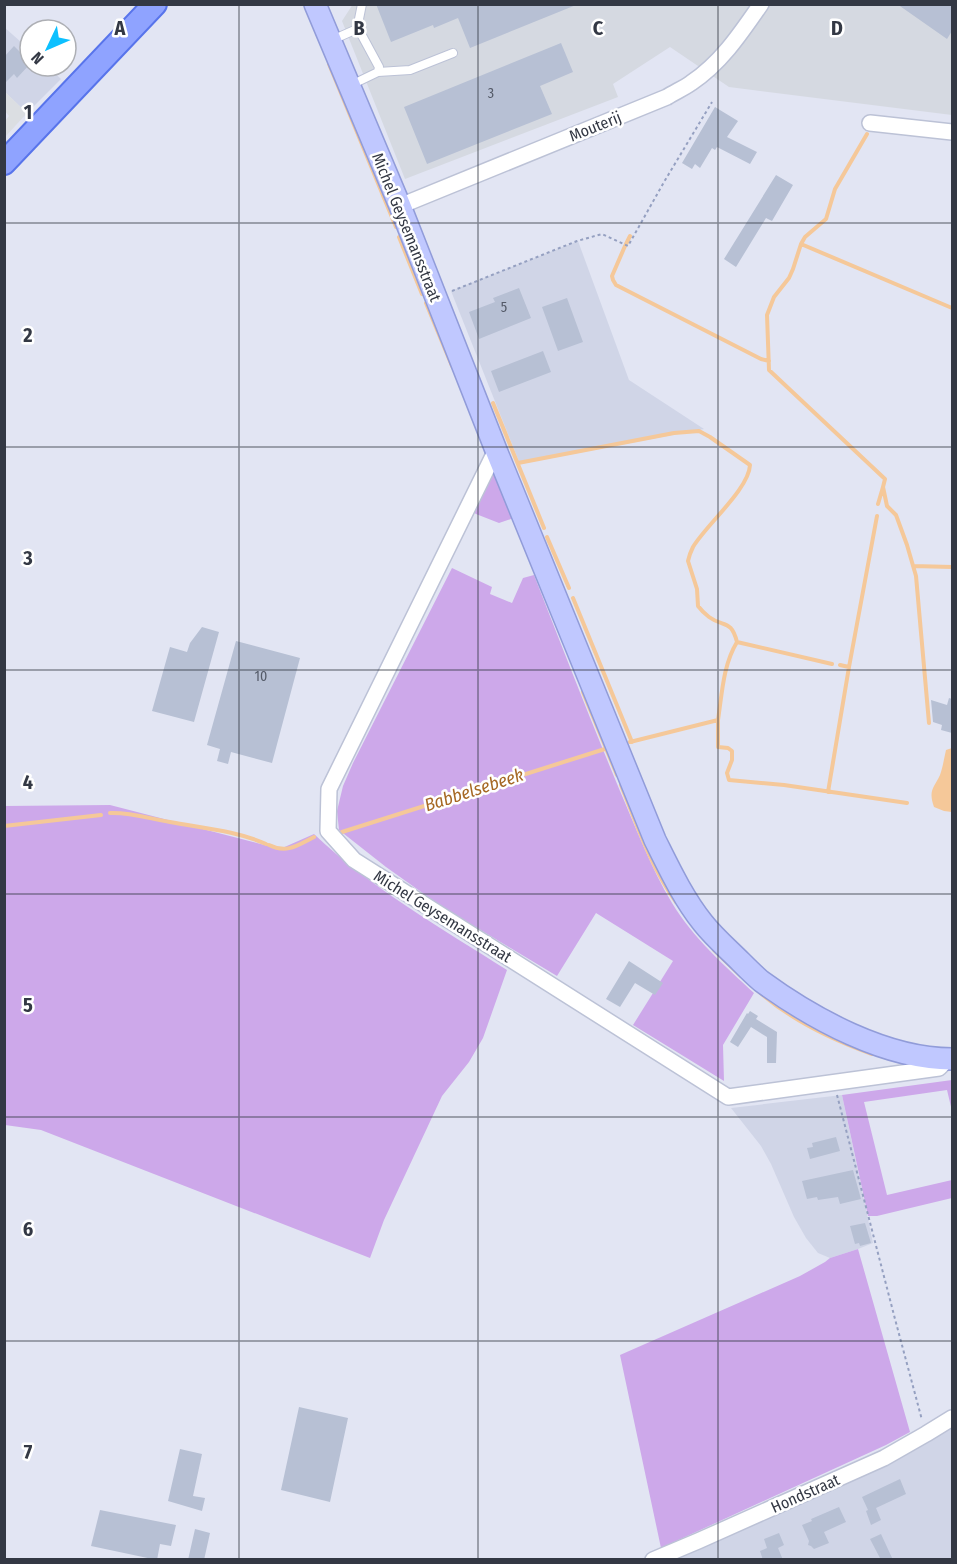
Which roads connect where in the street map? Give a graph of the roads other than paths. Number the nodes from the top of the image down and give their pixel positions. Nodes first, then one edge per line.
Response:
1 (155, 4) edge
2 (315, 4) edge
3 (362, 4) edge
4 (761, 4) edge
5 (357, 28) junction
6 (330, 40) junction
7 (453, 53) dead end
8 (378, 72) junction
9 (350, 86) junction
10 (870, 123) dead end
11 (952, 132) edge
12 (4, 163) edge
13 (400, 206) junction
14 (496, 450) junction
15 (950, 1059) edge
16 (952, 1418) edge
17 (653, 1560) edge

1 - 12 main road
2 - 6 street, Michel Geysemansstraat
3 - 5 lane
4 - 13 street, Mouterij
5 - 6 lane
5 - 8 lane
6 - 9 street, Michel Geysemansstraat
7 - 8 lane
8 - 9 lane
9 - 13 street, Michel Geysemansstraat
10 - 11 street
13 - 14 street, Michel Geysemansstraat
14 - 15 street, Michel Geysemansstraat
14 - 15 street, Michel Geysemansstraat
16 - 17 street, Hondstraat

